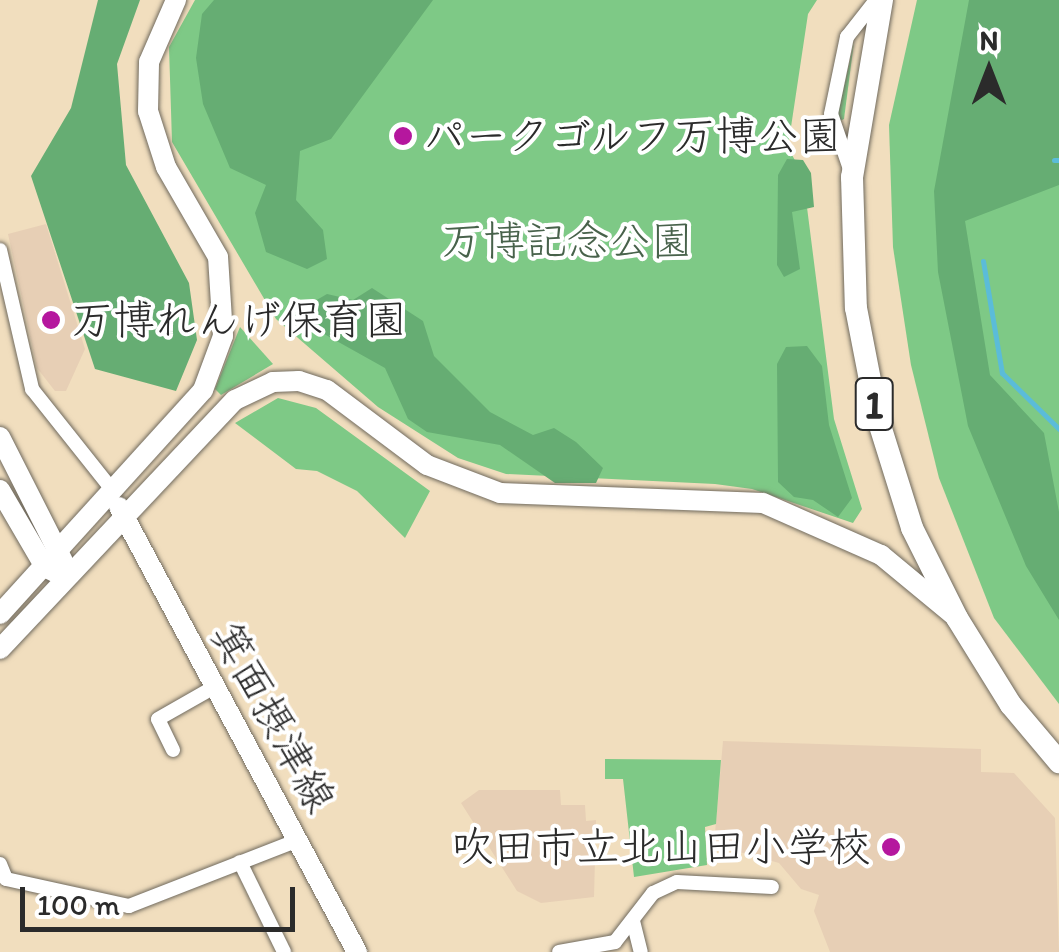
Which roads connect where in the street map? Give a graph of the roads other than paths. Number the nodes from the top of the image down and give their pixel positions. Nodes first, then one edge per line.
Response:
1 (176, 0) edge
2 (879, 0) edge
3 (0, 250) edge
4 (0, 437) edge
5 (0, 490) edge
6 (113, 492) junction
7 (123, 518) junction
8 (61, 549) junction
9 (45, 567) junction
10 (65, 578) junction
11 (0, 614) edge
12 (957, 618) junction
13 (0, 649) edge
14 (216, 686) junction
15 (173, 750) dead end
16 (1059, 762) edge
17 (298, 840) junction
18 (240, 862) junction
19 (0, 864) edge
20 (772, 887) dead end
21 (633, 921) junction
22 (284, 952) edge
23 (357, 952) edge
24 (559, 952) edge
25 (642, 952) edge

1 - 6 main road
2 - 12 main road, 1
3 - 6 street
4 - 8 main road
5 - 9 main road
6 - 7 main road, 箕面摂津線
6 - 8 main road
7 - 10 main road
7 - 12 main road
7 - 14 main road, 箕面摂津線
8 - 9 main road
8 - 10 main road
9 - 10 main road
9 - 11 main road
10 - 13 main road
12 - 16 main road, 1
14 - 15 street
14 - 17 main road, 箕面摂津線
17 - 18 street
17 - 23 main road, 箕面摂津線
18 - 19 street
18 - 22 street
20 - 21 street
21 - 24 street
21 - 25 street

